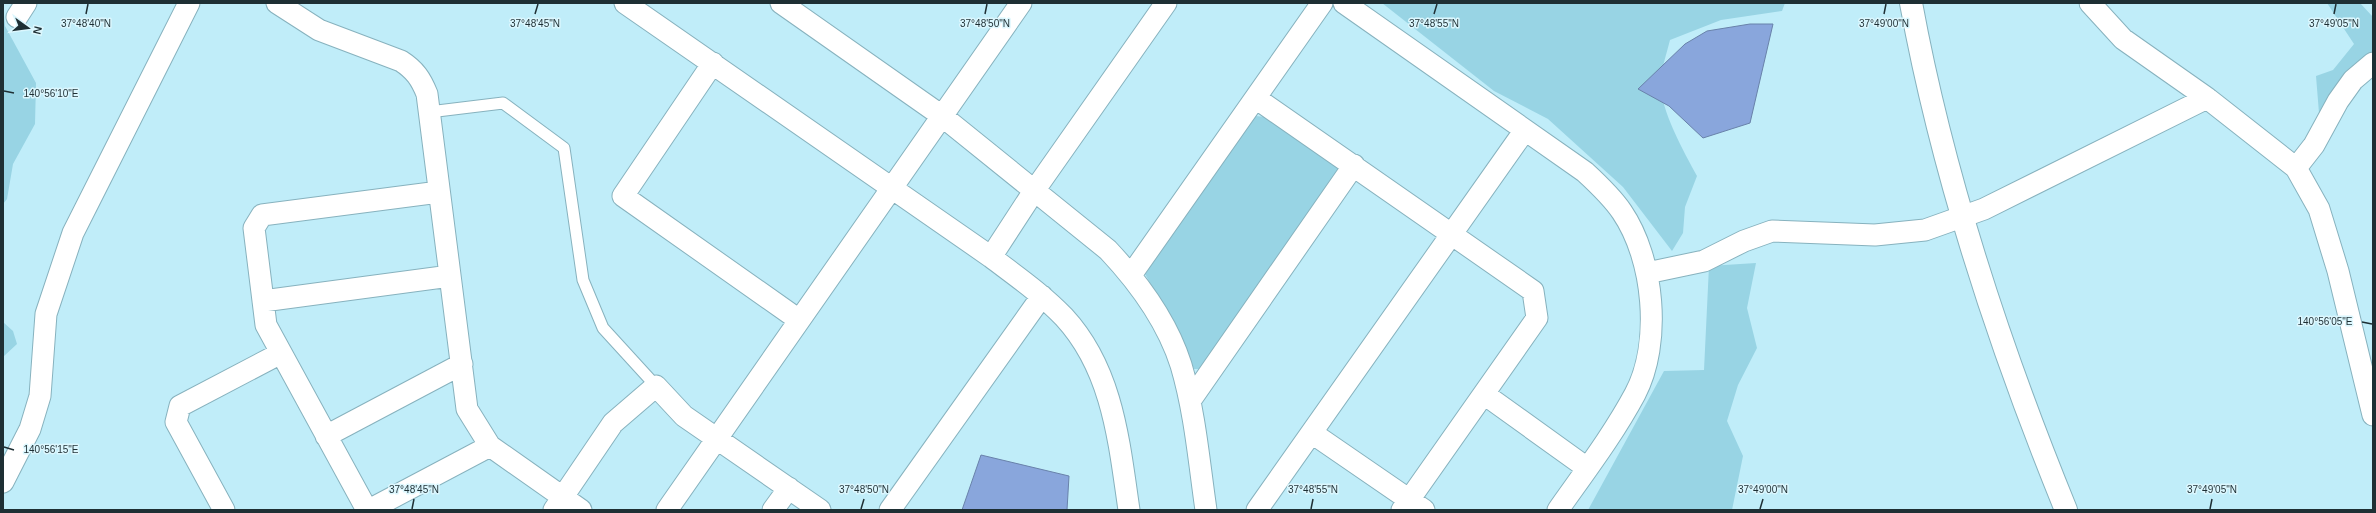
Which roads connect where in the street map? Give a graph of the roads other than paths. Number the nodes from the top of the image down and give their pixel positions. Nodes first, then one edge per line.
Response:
1 (189, 3) edge
2 (277, 3) edge
3 (625, 3) edge
4 (781, 3) edge
5 (1021, 3) edge
6 (1166, 3) edge
7 (1322, 3) edge
8 (1344, 3) edge
9 (1911, 3) edge
10 (2090, 3) edge
11 (713, 63) junction
12 (2373, 63) edge
13 (2207, 98) junction
14 (1256, 99) junction
15 (429, 112) junction
16 (942, 116) junction
17 (1524, 130) junction
18 (1354, 166) junction
19 (2296, 168) junction
20 (893, 189) junction
21 (439, 192) junction
22 (1034, 192) junction
23 (1961, 216) junction
24 (1451, 232) junction
25 (991, 257) junction
26 (1647, 273) junction
27 (1131, 275) junction
28 (450, 276) junction
29 (1042, 296) junction
30 (263, 301) junction
31 (799, 320) junction
32 (281, 352) junction
33 (462, 364) junction
34 (656, 386) junction
35 (1484, 394) junction
36 (1190, 401) junction
37 (2373, 415) edge
38 (1312, 433) junction
39 (326, 436) junction
40 (717, 438) junction
41 (490, 446) junction
42 (1587, 468) junction
43 (3, 482) edge
44 (789, 488) junction
45 (558, 504) edge
46 (1412, 507) edge
47 (224, 510) edge
48 (368, 510) edge
49 (581, 510) edge
50 (667, 510) edge
51 (774, 510) edge
52 (820, 510) edge
53 (890, 510) edge
54 (1129, 510) edge
55 (1206, 510) edge
56 (1257, 510) edge
57 (1558, 510) edge
58 (2066, 510) edge

1 - 43 street
2 - 15 street
3 - 11 street
4 - 16 street
5 - 16 street
6 - 22 street
7 - 14 street
8 - 17 street
9 - 23 street
10 - 13 street
11 - 20 street
11 - 31 street
12 - 19 street
13 - 19 street
13 - 23 street
14 - 18 street
14 - 27 street
15 - 21 street
15 - 34 lane
16 - 20 street
16 - 22 street
17 - 24 street
17 - 26 street
18 - 24 street
18 - 36 street
19 - 37 street
20 - 25 street
20 - 31 street
21 - 28 street
21 - 30 street
22 - 25 street
22 - 27 street
23 - 26 street
23 - 58 street
24 - 35 street
24 - 38 street
25 - 29 street
26 - 42 street
27 - 36 street
28 - 30 street
28 - 33 street
29 - 53 street
29 - 54 street
30 - 32 street
31 - 40 street
32 - 39 street
32 - 47 street
33 - 39 street
33 - 41 street
34 - 40 street
34 - 45 street
35 - 42 street
35 - 46 street
36 - 55 street
38 - 46 street
38 - 56 street
39 - 48 street
40 - 44 street
40 - 50 street
41 - 45 street
41 - 48 street
42 - 57 street
44 - 51 street
44 - 52 street
45 - 49 street

